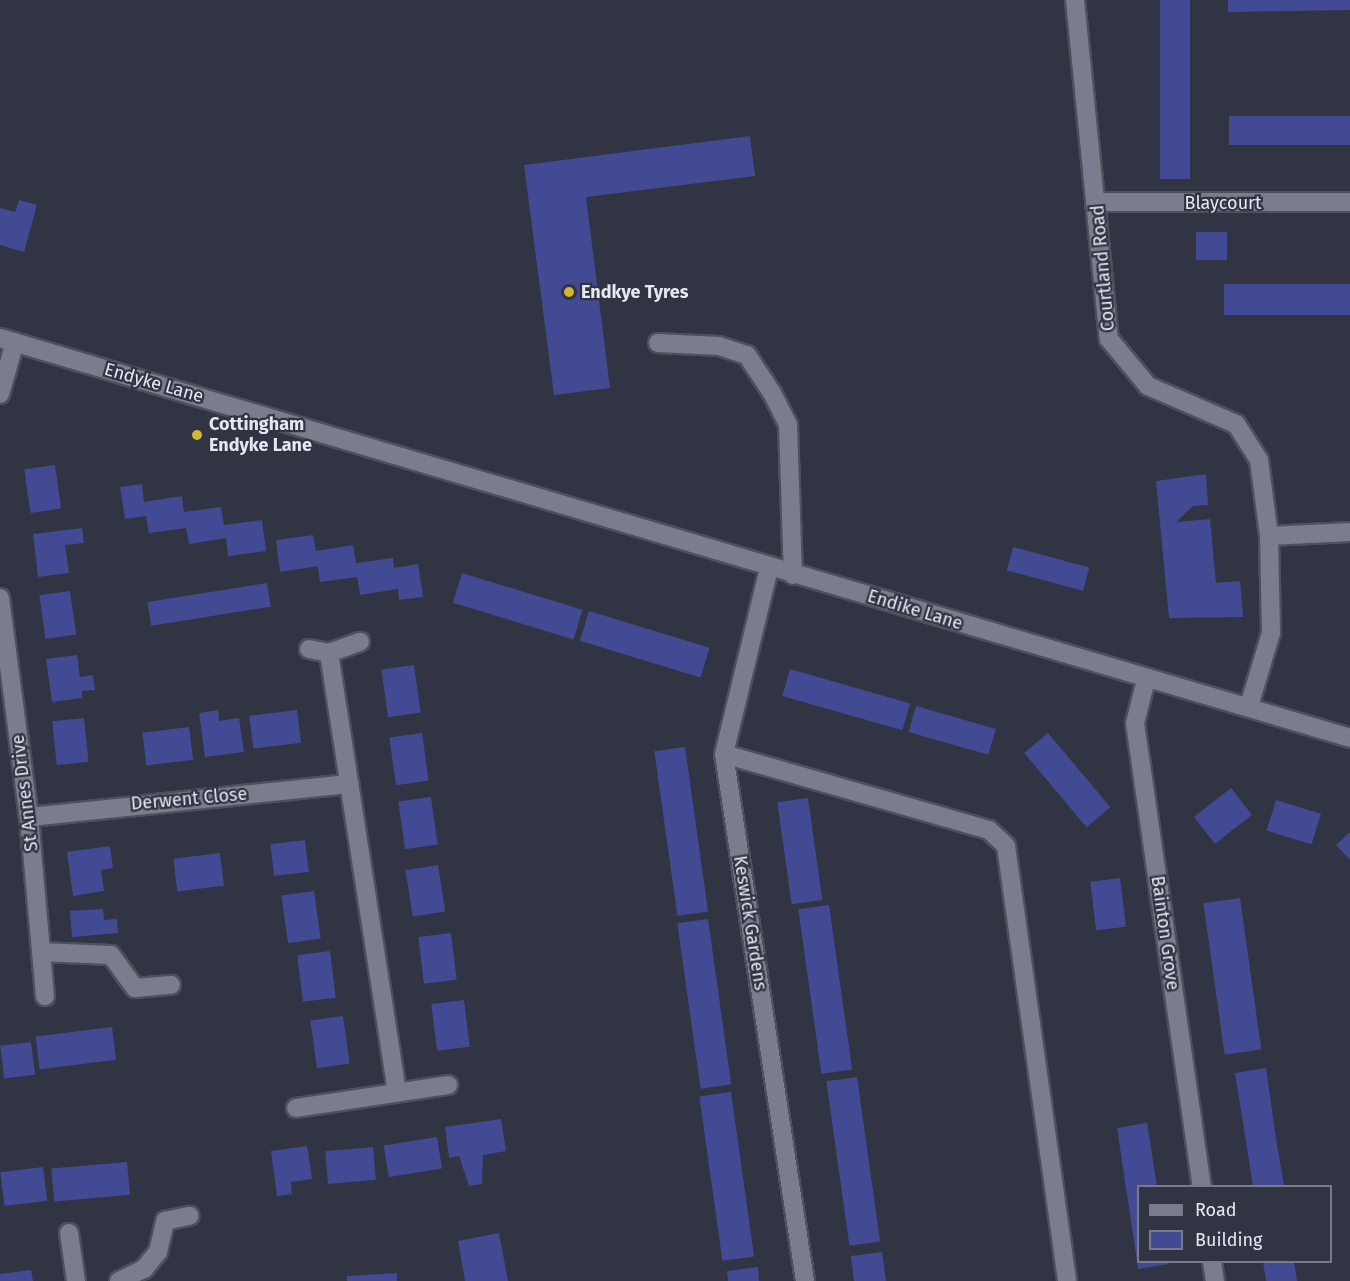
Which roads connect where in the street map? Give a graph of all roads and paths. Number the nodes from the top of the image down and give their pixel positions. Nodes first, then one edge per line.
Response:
1 (1076, 0) edge
2 (1097, 202) junction
3 (1350, 202) edge
4 (7, 340) edge
5 (658, 343) dead end
6 (0, 394) edge
7 (481, 478) joint
8 (1350, 532) edge
9 (1269, 536) junction
10 (769, 568) junction
11 (793, 575) junction
12 (0, 598) edge
13 (360, 642) dead end
14 (309, 649) dead end
15 (329, 653) junction
16 (1146, 680) junction
17 (1249, 706) junction
18 (1350, 738) edge
19 (724, 754) junction
20 (349, 784) junction
21 (29, 817) junction
22 (41, 952) junction
23 (171, 985) dead end
24 (45, 996) dead end
25 (448, 1085) dead end
26 (396, 1090) junction
27 (296, 1108) dead end
28 (1202, 1185) edge
29 (189, 1216) dead end
30 (69, 1233) dead end
31 (1212, 1263) edge
32 (76, 1281) edge
33 (119, 1281) edge
34 (805, 1281) edge
35 (1067, 1281) edge
36 (1215, 1281) edge

1 - 2 street, Courtland Road
2 - 3 street, Blaycourt
2 - 9 street, Courtland Road
4 - 6 street
4 - 7 street, Endyke Lane
5 - 11 street
7 - 10 street, Endike Lane
8 - 9 street
9 - 17 street, Courtland Road
10 - 11 street, Endike Lane
10 - 19 street, Keswick Gardens
11 - 16 street, Endike Lane
12 - 21 street, St Annes Drive
13 - 15 street
14 - 15 street
15 - 20 street
16 - 17 street, Endike Lane
16 - 28 street, Bainton Grove
17 - 18 street, Endike Lane
19 - 34 street, Keswick Gardens
19 - 35 street
20 - 21 street, Derwent Close
20 - 26 street
21 - 22 street, St Annes Drive
22 - 23 street
22 - 24 street, St Annes Drive
25 - 26 street
26 - 27 street
29 - 33 street
30 - 32 street
31 - 36 street

